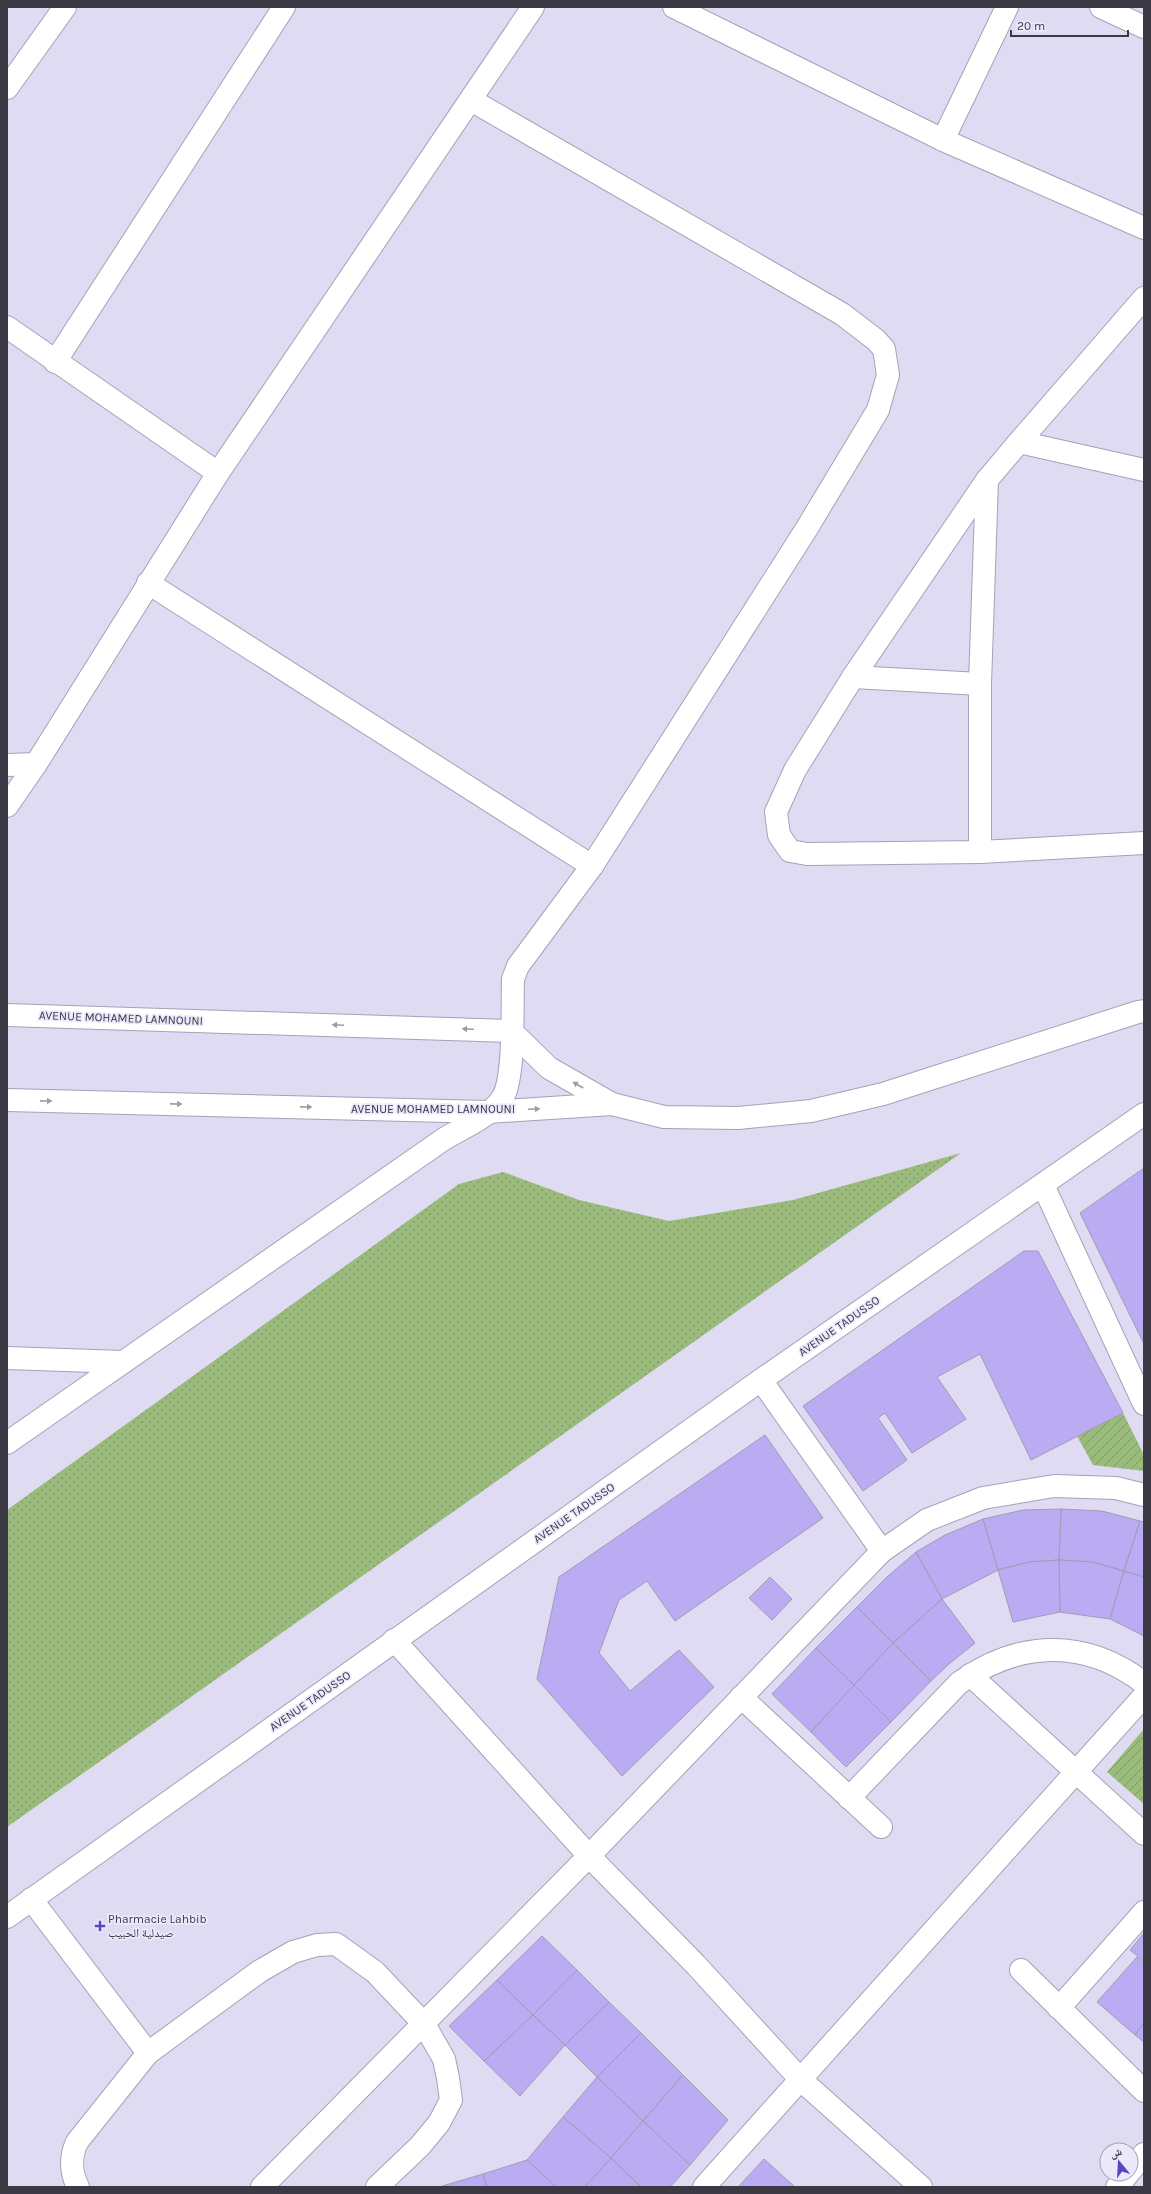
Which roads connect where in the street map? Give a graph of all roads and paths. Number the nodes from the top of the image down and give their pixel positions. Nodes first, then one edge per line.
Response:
1 (65, 7) edge
2 (284, 7) edge
3 (534, 7) edge
4 (674, 7) edge
5 (1007, 7) edge
6 (1101, 7) edge
7 (1144, 27) edge
8 (7, 88) edge
9 (471, 100) junction
10 (943, 140) junction
11 (1144, 228) edge
12 (1144, 298) edge
13 (7, 327) edge
14 (55, 362) junction
15 (1019, 442) junction
16 (1144, 470) edge
17 (218, 473) junction
18 (988, 480) junction
19 (148, 584) junction
20 (853, 677) junction
21 (980, 684) junction
22 (36, 764) junction
23 (7, 765) edge
24 (7, 806) edge
25 (1144, 843) edge
26 (980, 852) junction
27 (592, 866) junction
28 (1144, 1011) edge
29 (7, 1014) edge
30 (511, 1031) junction
31 (7, 1100) edge
32 (612, 1104) junction
33 (488, 1112) junction
34 (1144, 1114) edge
35 (1043, 1185) junction
36 (7, 1358) edge
37 (123, 1362) junction
38 (761, 1380) junction
39 (1144, 1404) edge
40 (7, 1443) edge
41 (1144, 1495) edge
42 (882, 1551) junction
43 (394, 1640) junction
44 (970, 1675) junction
45 (1144, 1683) edge
46 (1144, 1696) edge
47 (742, 1697) junction
48 (1077, 1772) junction
49 (849, 1798) junction
50 (881, 1827) dead end
51 (1144, 1834) edge
52 (589, 1856) junction
53 (31, 1899) junction
54 (1144, 1912) edge
55 (7, 1917) edge
56 (1021, 1970) dead end
57 (1059, 2008) junction
58 (424, 2024) junction
59 (148, 2053) junction
60 (801, 2080) junction
61 (1144, 2091) edge
62 (78, 2187) edge
63 (262, 2187) edge
64 (377, 2187) edge
65 (704, 2187) edge
66 (921, 2187) edge

1 - 8 street
2 - 14 street
3 - 9 street
4 - 10 street
5 - 10 street
6 - 7 street
9 - 17 street
9 - 27 street
10 - 11 street
12 - 15 street
13 - 14 street
14 - 17 street
15 - 16 street
15 - 18 street
17 - 19 street
18 - 20 street
18 - 21 street
19 - 22 street
19 - 27 street
20 - 21 street
20 - 26 street
21 - 26 street
22 - 23 street
22 - 24 street
25 - 26 street
27 - 30 street
28 - 32 street
30 -> 29 street, AVENUE MOHAMED LAMNOUNI
32 -> 30 street
30 - 33 street
31 -> 33 street, AVENUE MOHAMED LAMNOUNI
33 -> 32 street, AVENUE MOHAMED LAMNOUNI
33 - 37 street
34 - 35 street, AVENUE TADUSSO
35 - 38 street, AVENUE TADUSSO
35 - 39 street
36 - 37 street
37 - 40 street
38 - 42 street
38 - 43 street, AVENUE TADUSSO
41 - 42 street
42 - 47 street
43 - 52 street
43 - 53 street, AVENUE TADUSSO
44 - 45 street
44 - 48 street
44 - 49 street
46 - 48 street
47 - 49 street
47 - 52 street
48 - 51 street
48 - 60 street
49 - 50 street
52 - 58 street
52 - 60 street
53 - 55 street, AVENUE TADUSSO
53 - 59 street
54 - 57 street
56 - 57 street
57 - 61 street
58 - 59 street
58 - 63 street
58 - 64 street
59 - 62 street
60 - 65 street
60 - 66 street

